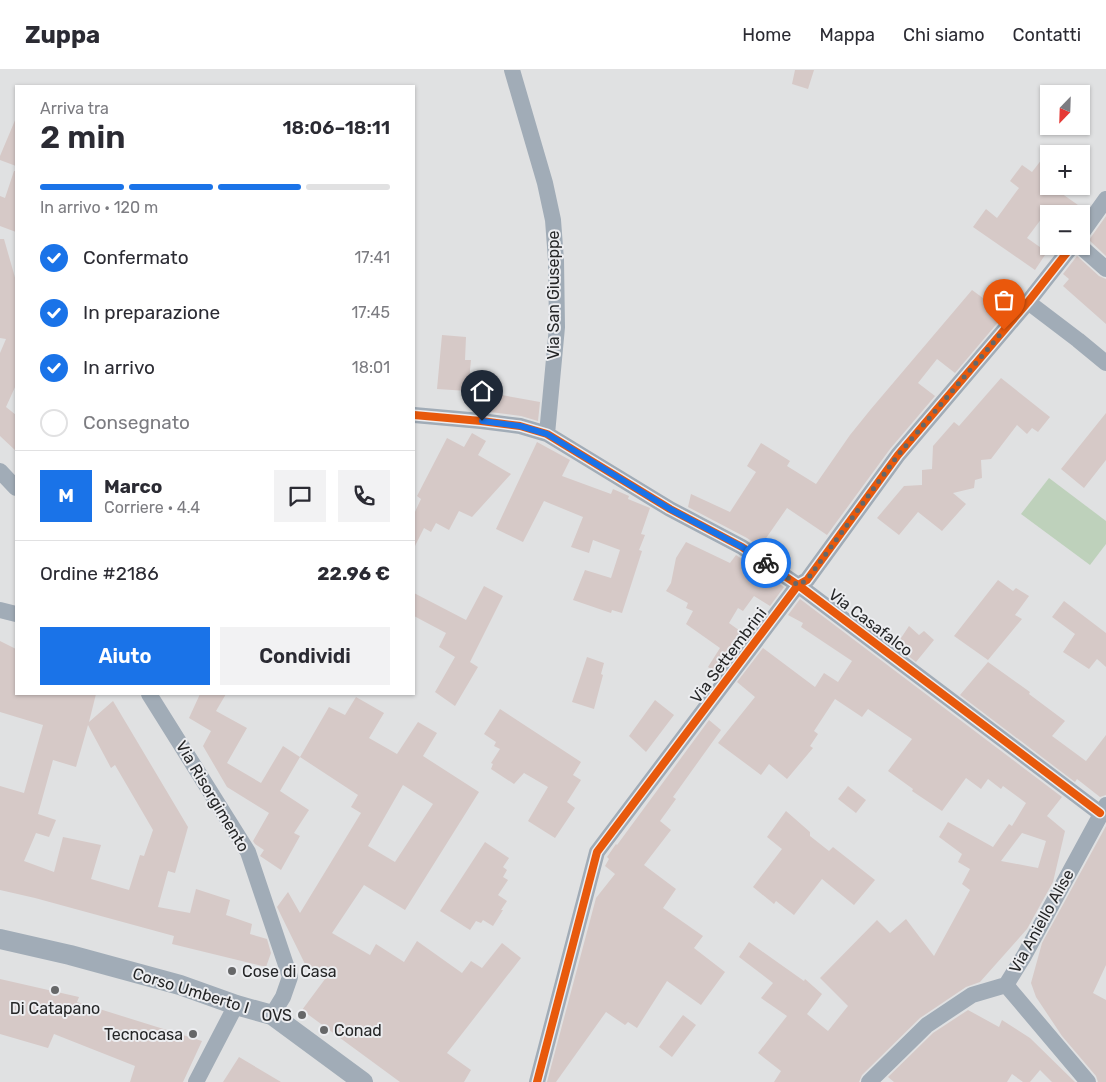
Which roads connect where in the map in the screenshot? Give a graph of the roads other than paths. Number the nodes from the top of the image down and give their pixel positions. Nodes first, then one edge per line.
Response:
1 (512, 70) edge
2 (1106, 199) edge
3 (1090, 221) edge
4 (1065, 255) edge
5 (1090, 255) edge
6 (1106, 269) edge
7 (1028, 302) junction
8 (1106, 364) edge
9 (415, 416) edge
10 (547, 434) junction
11 (0, 471) edge
12 (15, 487) edge
13 (798, 585) junction
14 (0, 610) edge
15 (15, 614) edge
16 (151, 695) edge
17 (1103, 809) edge
18 (0, 939) edge
19 (1006, 985) junction
20 (236, 1005) junction
21 (272, 1015) junction
22 (196, 1082) edge
23 (362, 1082) edge
24 (537, 1082) edge
25 (869, 1082) edge
26 (1088, 1082) edge

1 - 10 street, Via San Giuseppe
2 - 3 street
4 - 7 street, Via Settembrini
5 - 6 street
7 - 8 street
7 - 13 street, Via Settembrini
9 - 10 street, Via Casafalco
10 - 13 street, Via Casafalco
11 - 12 street
13 - 17 street, Via Casafalco
13 - 24 street, Via Settembrini
14 - 15 street
16 - 21 street, Via Risorgimento
17 - 19 street, Via Aniello Alise
18 - 20 street, Corso Umberto I
19 - 25 street, Via Aniello Alise
19 - 26 street
20 - 21 street, Corso Umberto I
20 - 22 street
21 - 23 street, Corso Umberto I

